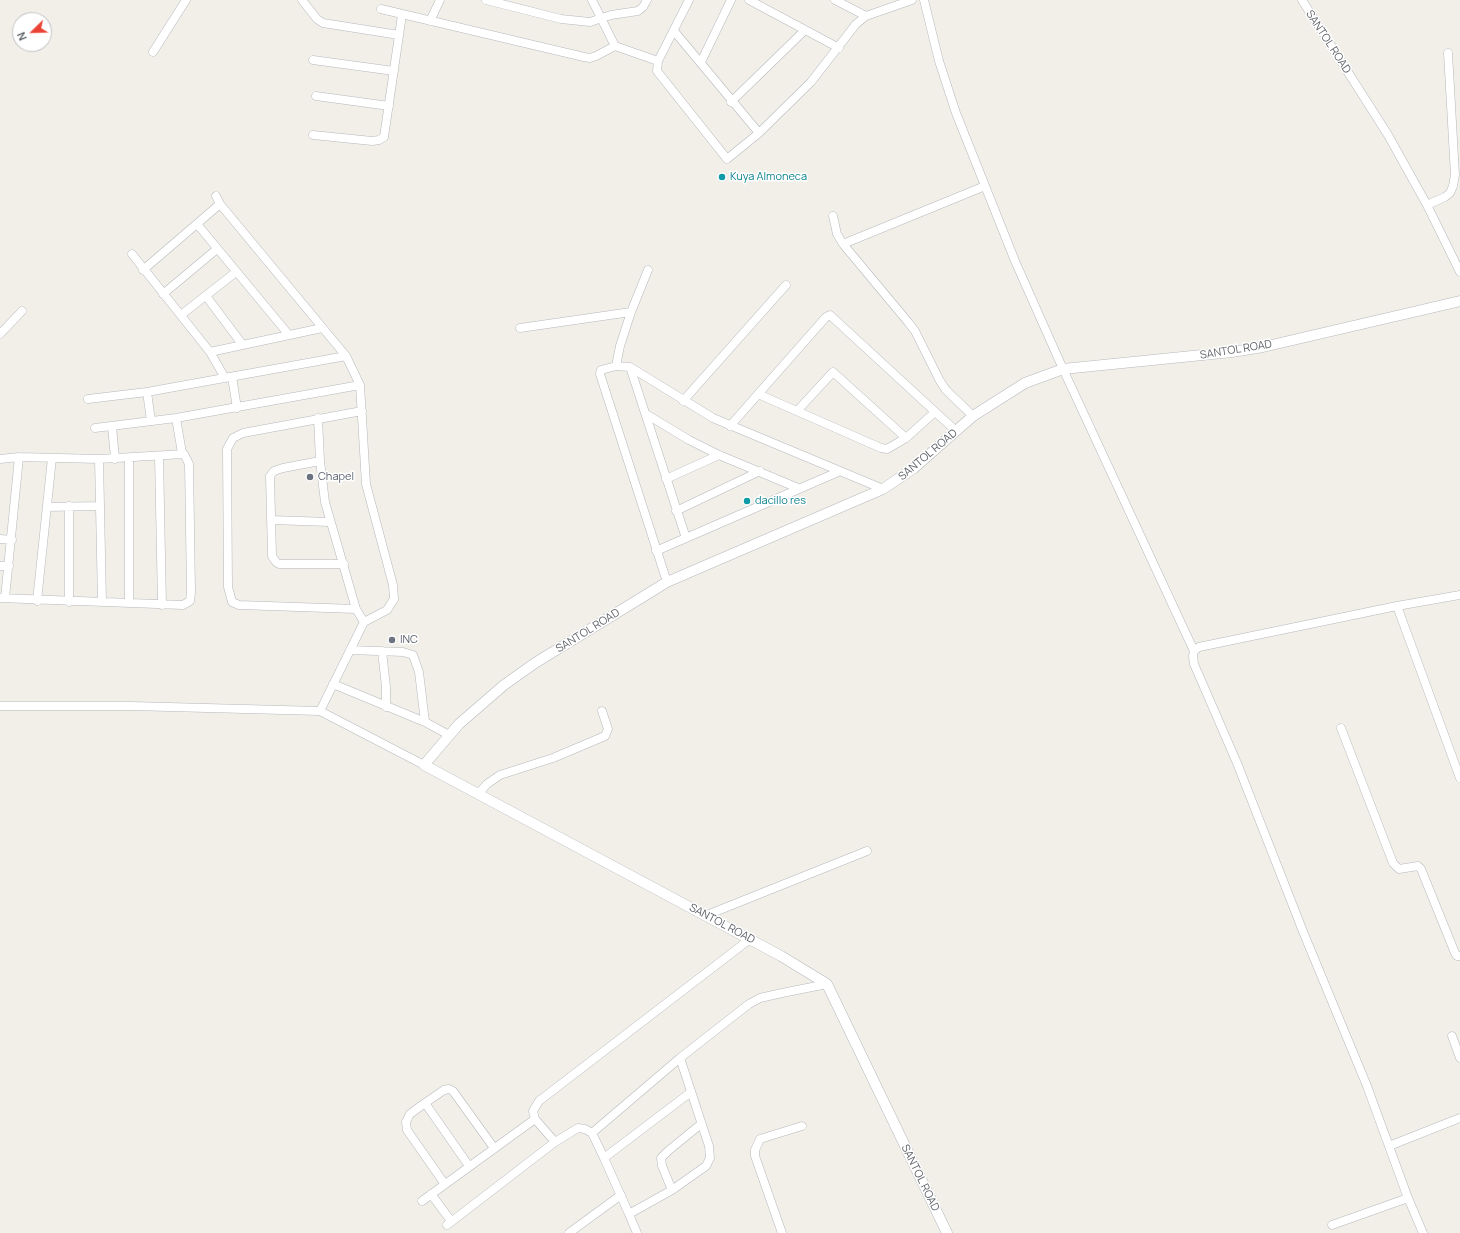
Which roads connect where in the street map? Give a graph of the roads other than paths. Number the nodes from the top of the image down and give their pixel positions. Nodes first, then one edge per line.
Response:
1 (186, 0) edge
2 (302, 0) edge
3 (440, 0) edge
4 (486, 0) edge
5 (592, 0) edge
6 (647, 0) edge
7 (689, 0) edge
8 (731, 0) edge
9 (749, 0) edge
10 (835, 0) edge
11 (912, 0) edge
12 (924, 0) edge
13 (1302, 0) edge
14 (505, 2) edge
15 (381, 9) dead end
16 (402, 15) junction
17 (866, 16) junction
18 (601, 18) junction
19 (430, 21) junction
20 (805, 30) junction
21 (674, 31) junction
22 (399, 35) junction
23 (615, 46) junction
24 (839, 48) junction
25 (153, 52) dead end
26 (1448, 53) dead end
27 (312, 60) dead end
28 (658, 61) junction
29 (701, 62) junction
30 (394, 71) junction
31 (316, 96) dead end
32 (731, 102) junction
33 (389, 106) junction
34 (759, 133) junction
35 (313, 136) dead end
36 (986, 186) junction
37 (216, 196) dead end
38 (220, 204) junction
39 (1427, 205) junction
40 (833, 216) dead end
41 (197, 224) junction
42 (843, 244) junction
43 (218, 249) junction
44 (132, 254) dead end
45 (144, 270) junction
46 (648, 270) dead end
47 (236, 272) junction
48 (1460, 272) edge
49 (786, 285) dead end
50 (163, 294) junction
51 (206, 296) junction
52 (1460, 301) edge
53 (22, 311) dead end
54 (631, 312) junction
55 (181, 315) junction
56 (322, 328) junction
57 (520, 328) dead end
58 (0, 334) edge
59 (289, 335) junction
60 (242, 344) junction
61 (210, 352) junction
62 (346, 356) junction
63 (616, 366) junction
64 (630, 367) junction
65 (1063, 369) junction
66 (228, 378) junction
67 (360, 385) junction
68 (147, 392) junction
69 (758, 394) junction
70 (88, 400) dead end
71 (683, 401) junction
72 (238, 408) junction
73 (798, 410) junction
74 (362, 411) junction
75 (935, 412) junction
76 (646, 414) junction
77 (973, 416) junction
78 (176, 418) junction
79 (318, 418) junction
80 (151, 422) junction
81 (112, 426) junction
82 (730, 426) junction
83 (95, 428) dead end
84 (956, 431) junction
85 (906, 438) junction
86 (182, 454) junction
87 (719, 455) junction
88 (159, 456) junction
89 (19, 457) junction
90 (52, 458) junction
91 (115, 458) junction
92 (129, 458) junction
93 (0, 459) edge
94 (99, 459) junction
95 (320, 461) junction
96 (760, 471) junction
97 (838, 472) junction
98 (666, 479) junction
99 (798, 488) junction
100 (883, 489) junction
101 (69, 506) junction
102 (100, 506) junction
103 (47, 507) junction
104 (676, 511) junction
105 (272, 520) junction
106 (330, 522) junction
107 (686, 538) junction
108 (0, 539) edge
109 (12, 540) junction
110 (656, 551) junction
111 (344, 564) junction
112 (0, 566) edge
113 (9, 566) junction
114 (667, 582) junction
115 (1460, 595) edge
116 (2, 598) edge
117 (36, 601) junction
118 (69, 602) junction
119 (102, 602) junction
120 (129, 604) junction
121 (162, 605) junction
122 (1397, 606) junction
123 (356, 609) junction
124 (364, 622) junction
125 (350, 650) junction
126 (382, 651) junction
127 (1194, 651) junction
128 (333, 684) junction
129 (0, 706) edge
130 (386, 707) junction
131 (320, 711) junction
132 (602, 711) dead end
133 (425, 722) junction
134 (1341, 728) dead end
135 (449, 735) junction
136 (424, 765) junction
137 (1460, 778) edge
138 (478, 794) junction
139 (867, 851) dead end
140 (707, 915) junction
141 (750, 939) junction
142 (1460, 956) edge
143 (827, 984) junction
144 (1452, 1036) dead end
145 (680, 1058) junction
146 (1460, 1058) edge
147 (691, 1092) junction
148 (424, 1103) junction
149 (1460, 1118) edge
150 (535, 1119) junction
151 (701, 1124) junction
152 (802, 1126) dead end
153 (592, 1133) junction
154 (555, 1142) junction
155 (1389, 1146) junction
156 (494, 1148) junction
157 (604, 1158) junction
158 (469, 1166) junction
159 (444, 1183) junction
160 (672, 1190) junction
161 (431, 1194) junction
162 (621, 1195) junction
163 (1408, 1198) junction
164 (422, 1200) dead end
165 (629, 1214) junction
166 (1332, 1225) dead end
167 (569, 1233) edge
168 (637, 1233) edge
169 (782, 1233) edge
170 (948, 1233) edge
171 (1424, 1233) edge

1 - 25 street
2 - 22 street
3 - 19 street
4 - 14 street
5 - 18 street
6 - 18 street
7 - 21 street
8 - 29 street
9 - 20 street
10 - 17 street
11 - 17 street
12 - 36 street
13 - 39 street, SANTOL ROAD
14 - 18 street
15 - 16 street
16 - 19 street
16 - 22 street
17 - 24 street
18 - 23 street
19 - 23 street
20 - 24 street
20 - 32 street
21 - 28 street
21 - 29 street
22 - 30 street
23 - 28 street
24 - 34 street
26 - 39 street
27 - 30 street
28 - 34 street
29 - 32 street
30 - 33 street
31 - 33 street
32 - 34 street
33 - 35 street
36 - 42 street
36 - 65 street
37 - 38 street
38 - 41 street
38 - 56 street
39 - 48 street, SANTOL ROAD
40 - 42 street
41 - 43 street
41 - 45 street
42 - 77 street
43 - 47 street
43 - 50 street
44 - 45 street
45 - 50 street
46 - 54 street
47 - 51 street
47 - 59 street
49 - 71 street
50 - 55 street
51 - 55 street
51 - 60 street
52 - 65 street, SANTOL ROAD
53 - 58 street
54 - 57 street
54 - 63 street
55 - 61 street
56 - 59 street
56 - 62 street
59 - 60 street
60 - 61 street
61 - 66 street
62 - 66 street
62 - 67 street
63 - 64 street
63 - 110 street
64 - 71 street
64 - 76 street
65 - 77 street, SANTOL ROAD
65 - 127 street
66 - 68 street
66 - 72 street
67 - 72 street
67 - 74 street
68 - 70 street
68 - 80 street
69 - 73 street
69 - 75 street
69 - 82 street
71 - 82 street
72 - 78 street
73 - 85 street
73 - 85 street
74 - 79 street
74 - 124 street
75 - 84 street
75 - 85 street
76 - 87 street
76 - 98 street
77 - 84 street, SANTOL ROAD
78 - 80 street
78 - 86 street
79 - 95 street
79 - 123 street
80 - 81 street
81 - 83 street
81 - 91 street
82 - 97 street
84 - 100 street, SANTOL ROAD
86 - 88 street
86 - 121 street
87 - 96 street
87 - 98 street
88 - 92 street
88 - 121 street
89 - 90 street
89 - 93 street
89 - 109 street
90 - 94 street
90 - 103 street
91 - 92 street
91 - 94 street
92 - 120 street
94 - 102 street
95 - 105 street
95 - 106 street
96 - 99 street
96 - 104 street
97 - 99 street
97 - 100 street
98 - 104 street
99 - 107 street
100 - 114 street, SANTOL ROAD
101 - 102 street
101 - 103 street
101 - 118 street
102 - 119 street
103 - 117 street
104 - 107 street
105 - 106 street
105 - 111 street
106 - 111 street
107 - 110 street
108 - 109 street
109 - 113 street
110 - 114 street
111 - 123 street
112 - 113 street
113 - 116 street
114 - 135 street, SANTOL ROAD
115 - 122 street
116 - 117 street
117 - 118 street
118 - 119 street
119 - 120 street
120 - 121 street
122 - 127 street
122 - 137 street
123 - 124 street
124 - 125 street
125 - 126 street
125 - 128 street
126 - 130 street
126 - 133 street
127 - 155 street
128 - 130 street
128 - 131 street
129 - 131 street
130 - 133 street
131 - 136 street
132 - 138 street
133 - 135 street
134 - 142 street
135 - 136 street, SANTOL ROAD
136 - 138 street, SANTOL ROAD
138 - 140 street, SANTOL ROAD
139 - 140 street
140 - 141 street, SANTOL ROAD
141 - 143 street, SANTOL ROAD
141 - 150 street
143 - 145 street
143 - 170 street, SANTOL ROAD
144 - 146 street
145 - 147 street
145 - 153 street
147 - 151 street
147 - 157 street
148 - 156 street
148 - 158 street
148 - 159 street
149 - 155 street
150 - 154 street
150 - 156 street
151 - 160 street
151 - 160 street
152 - 169 street
153 - 154 street
153 - 157 street
154 - 161 street
155 - 163 street
156 - 158 street
157 - 162 street
158 - 159 street
159 - 161 street
160 - 165 street
161 - 164 street
162 - 165 street
162 - 167 street
163 - 166 street
163 - 171 street
165 - 168 street

